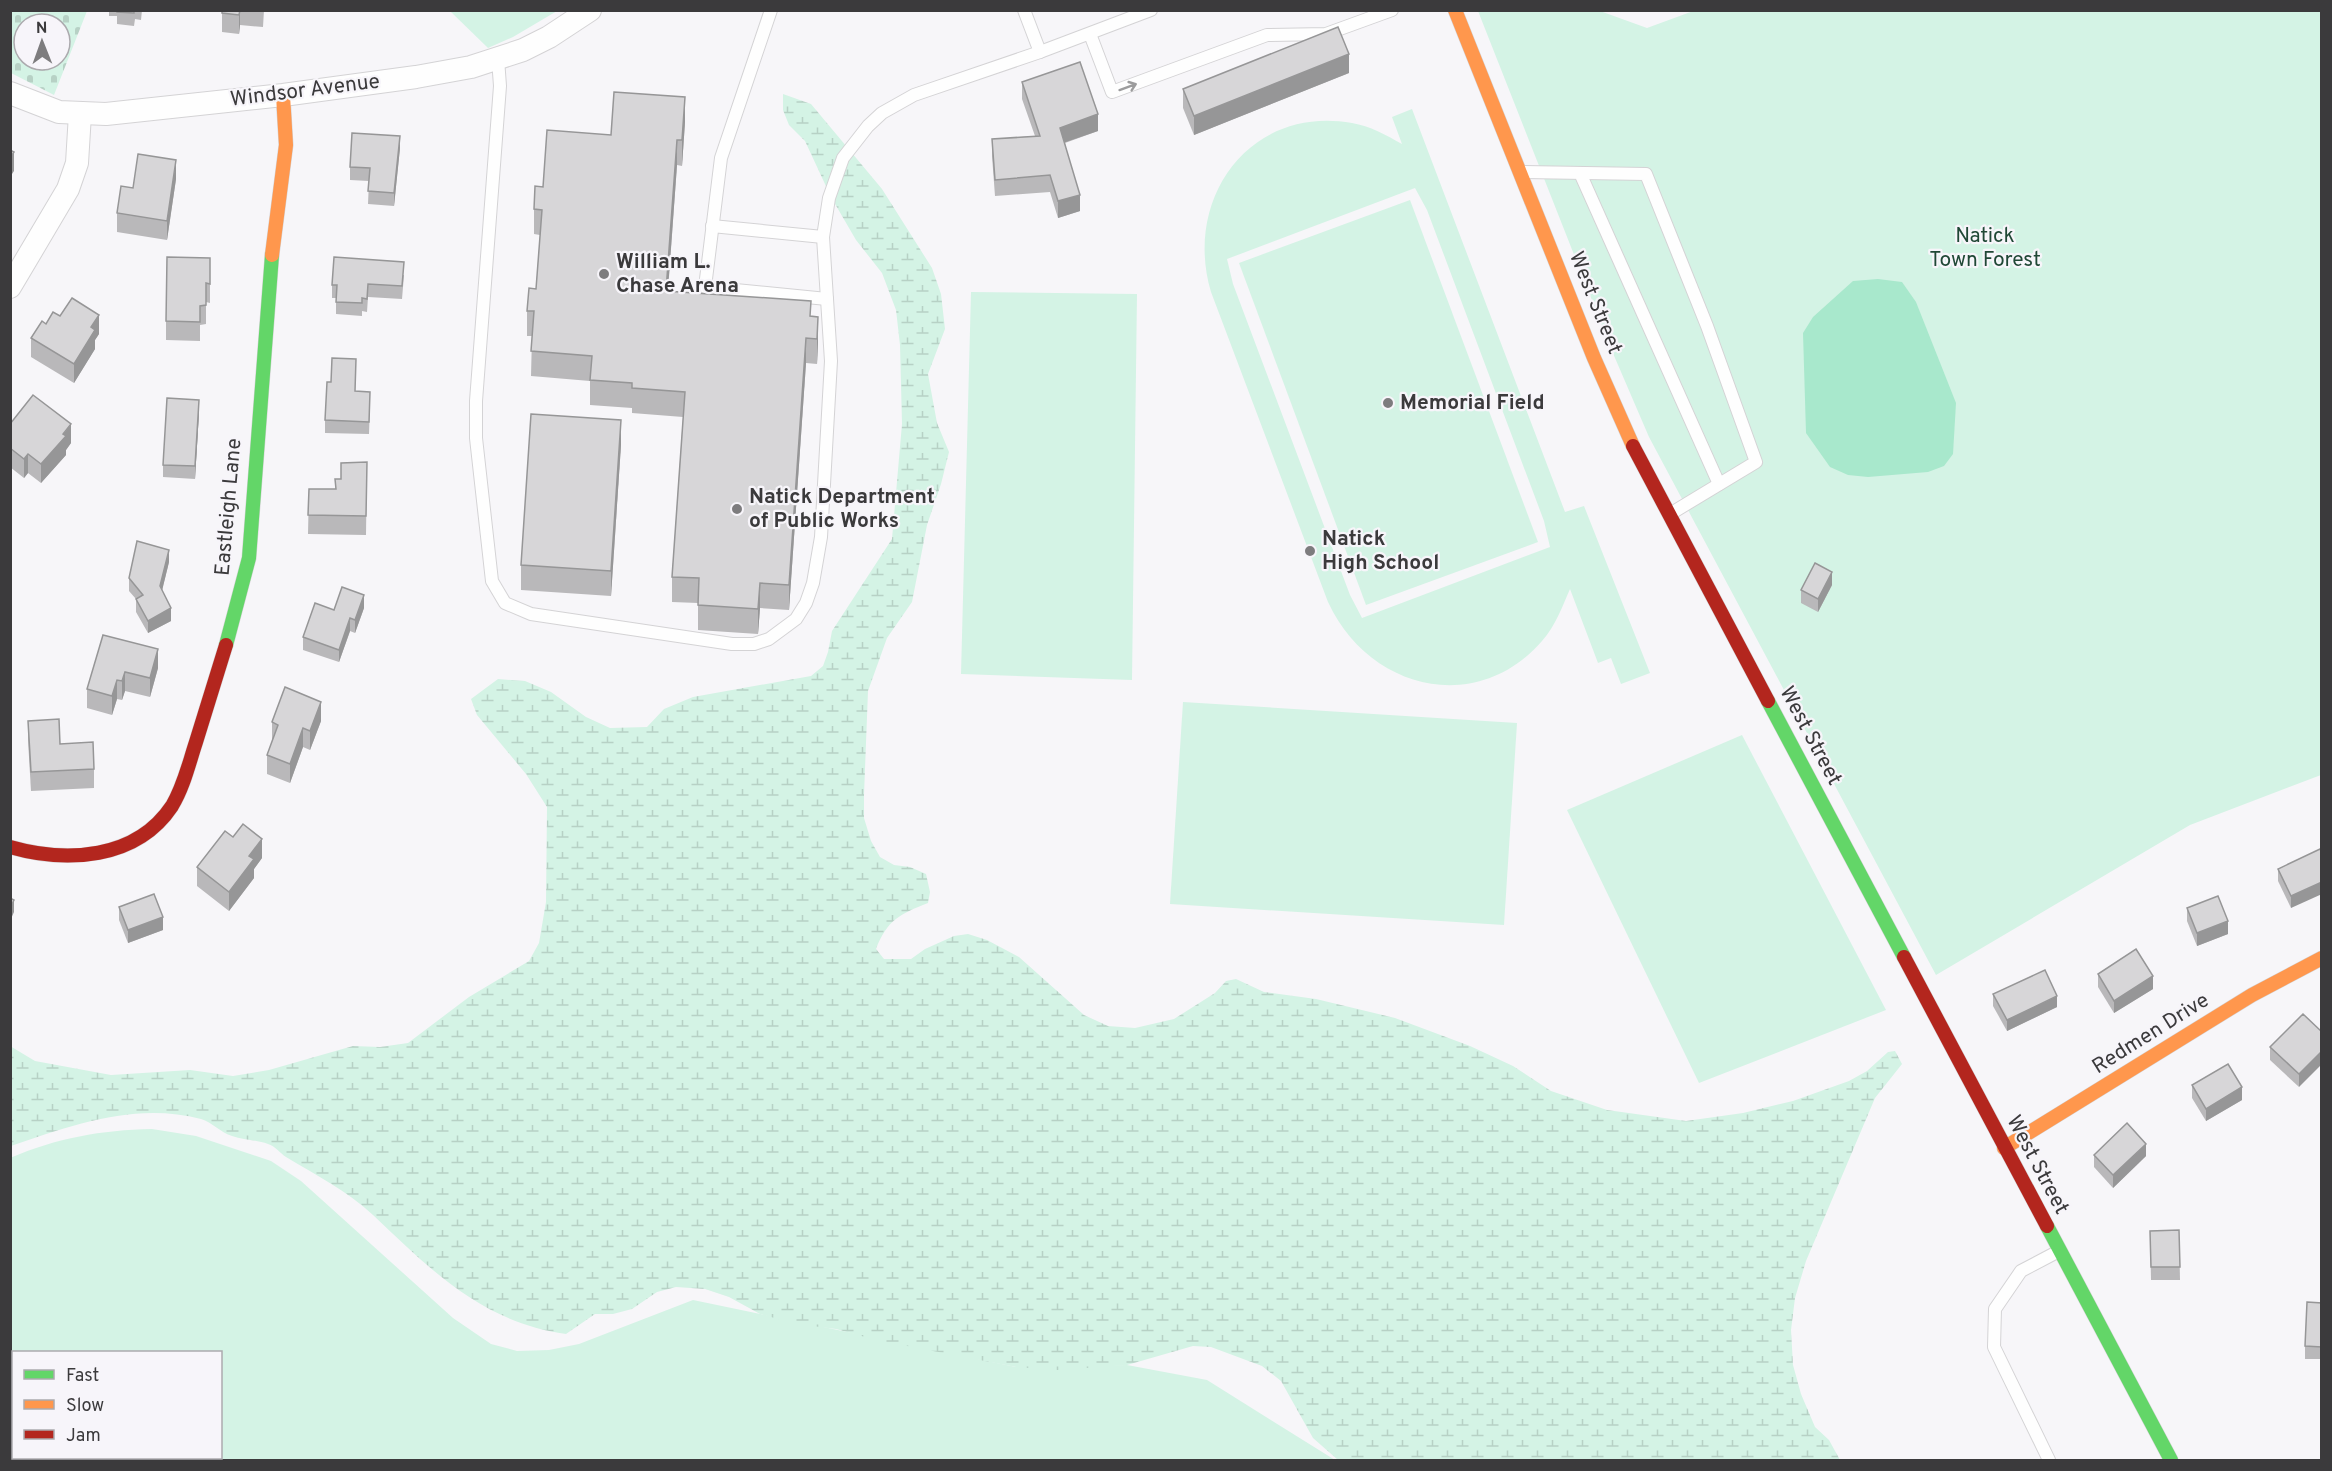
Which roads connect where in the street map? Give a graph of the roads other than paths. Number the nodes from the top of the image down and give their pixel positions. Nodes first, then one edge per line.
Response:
1 (590, 10) edge
2 (771, 10) edge
3 (1024, 10) edge
4 (1151, 10) edge
5 (1392, 10) edge
6 (1455, 10) edge
7 (1090, 34) junction
8 (1040, 52) junction
9 (498, 59) junction
10 (10, 93) edge
11 (283, 95) junction
12 (80, 114) junction
13 (1520, 172) junction
14 (1580, 173) junction
15 (712, 226) junction
16 (823, 237) junction
17 (10, 286) edge
18 (827, 299) junction
19 (1719, 484) junction
20 (1669, 515) junction
21 (10, 847) edge
22 (2322, 958) edge
23 (2004, 1148) junction
24 (2059, 1251) junction
25 (2049, 1461) edge
26 (2171, 1461) edge

1 - 9 street, Windsor Avenue
2 - 15 lane
3 - 8 lane
4 - 7 lane
7 -> 5 lane
6 - 13 street, West Street
7 - 8 lane
8 - 16 lane
9 - 11 street, Windsor Avenue
9 - 18 lane
10 - 12 street, Windsor Avenue
11 - 12 street, Windsor Avenue
11 - 21 street, Eastleigh Lane
12 - 17 street
13 - 14 lane
13 - 20 street, West Street
14 - 19 lane
14 - 19 lane
15 - 16 lane
15 - 18 lane
16 - 18 lane
19 - 20 lane
20 - 23 street, West Street
22 - 23 street, Redmen Drive
23 - 24 street, West Street
24 - 25 lane
24 - 26 street, West Street

